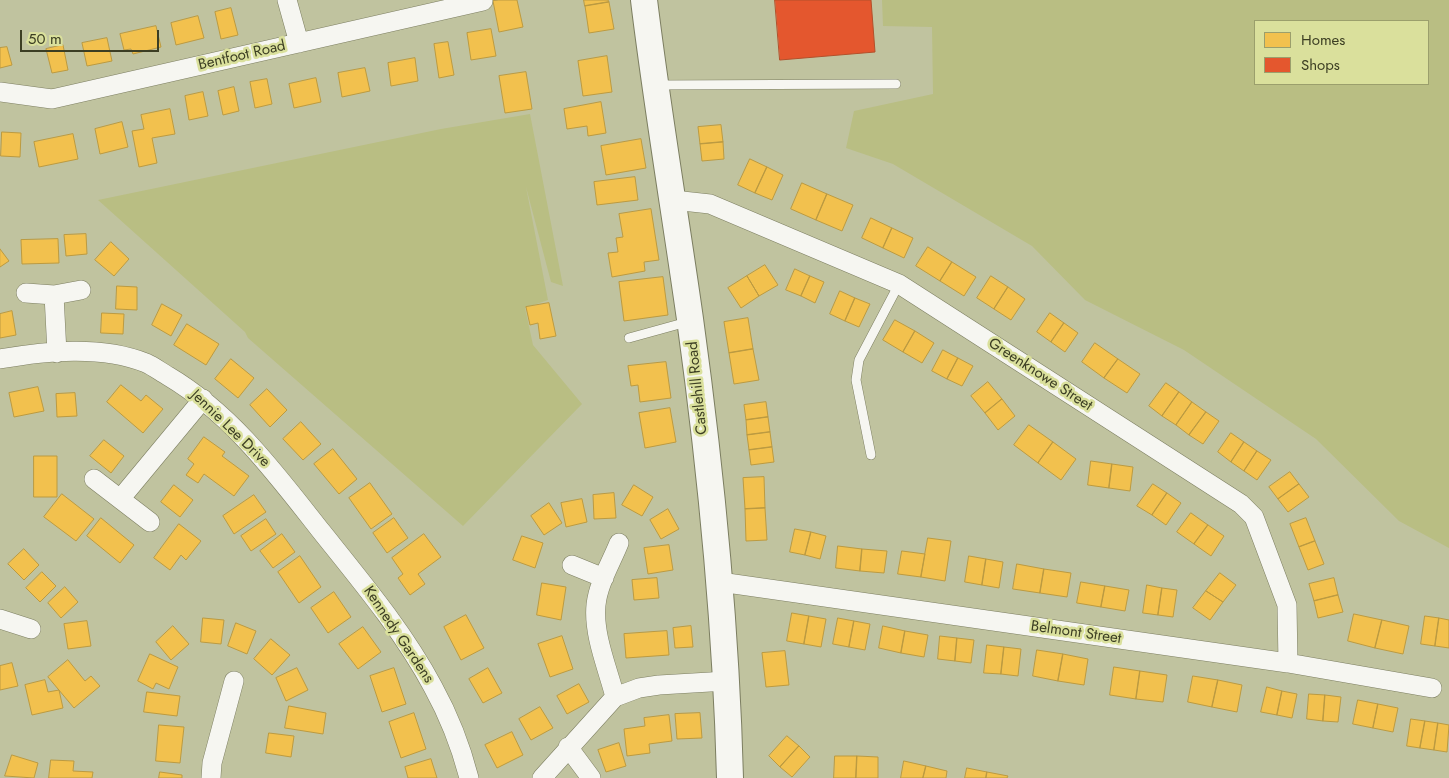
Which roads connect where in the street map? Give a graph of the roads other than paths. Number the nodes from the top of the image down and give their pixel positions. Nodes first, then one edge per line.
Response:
1 (287, 0) edge
2 (644, 0) edge
3 (483, 1) edge
4 (298, 43) junction
5 (896, 84) dead end
6 (655, 85) junction
7 (0, 92) edge
8 (673, 200) junction
9 (899, 284) junction
10 (81, 290) dead end
11 (26, 293) dead end
12 (54, 295) junction
13 (690, 322) junction
14 (630, 338) dead end
15 (58, 353) junction
16 (0, 359) edge
17 (203, 399) junction
18 (871, 455) dead end
19 (94, 479) dead end
20 (122, 498) junction
21 (150, 522) dead end
22 (619, 543) dead end
23 (339, 554) joint
24 (572, 565) dead end
25 (604, 578) junction
26 (720, 582) junction
27 (0, 619) edge
28 (31, 629) dead end
29 (1288, 664) junction
30 (234, 681) dead end
31 (727, 681) junction
32 (1432, 688) dead end
33 (615, 697) junction
34 (568, 747) junction
35 (211, 778) edge
36 (470, 778) edge
37 (542, 778) edge
38 (591, 778) edge
39 (730, 778) edge

1 - 4 street
2 - 6 main road, Castlehill Road
3 - 4 street, Bentfoot Road
4 - 7 street, Bentfoot Road
5 - 6 lane
6 - 8 main road, Castlehill Road
8 - 9 street, Greenknowe Street
8 - 13 main road, Castlehill Road
9 - 18 lane
9 - 29 street, Greenknowe Street
10 - 12 street
11 - 12 street
12 - 15 street
13 - 14 lane
13 - 26 main road, Castlehill Road
15 - 16 street, Jennie Lee Drive
15 - 17 street, Jennie Lee Drive
17 - 20 street
17 - 23 street, Jennie Lee Drive
19 - 20 street
20 - 21 street
22 - 25 street
23 - 36 street, Kennedy Gardens
24 - 25 street
25 - 33 street
26 - 29 street, Belmont Street
26 - 31 main road, Castlehill Road
27 - 28 street
29 - 32 street, Belmont Street
30 - 35 street
31 - 33 street
31 - 39 main road, Castlehill Road
33 - 34 street
34 - 37 street
34 - 38 street

